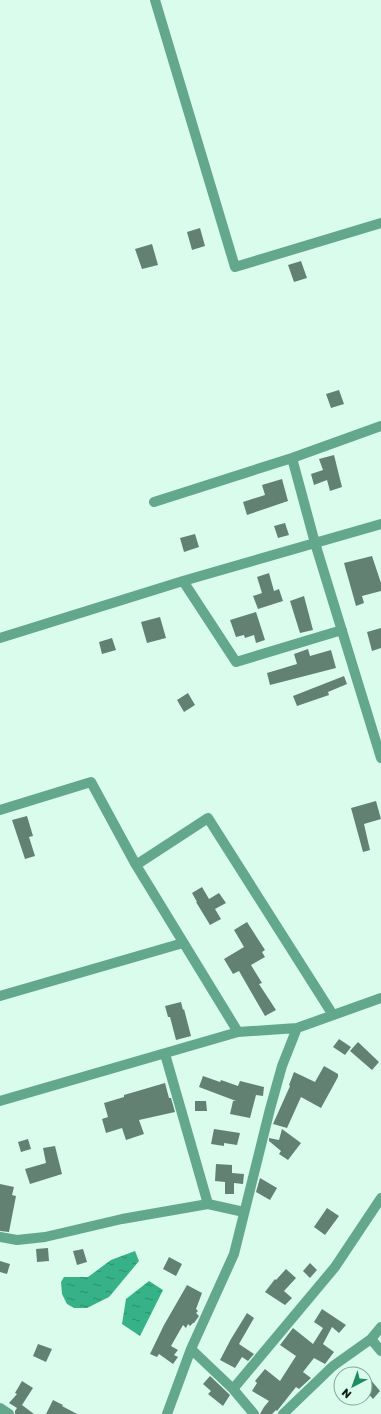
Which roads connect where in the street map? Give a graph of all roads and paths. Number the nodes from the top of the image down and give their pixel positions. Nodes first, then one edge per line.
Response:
1 (155, 0) edge
2 (381, 223) edge
3 (381, 426) edge
4 (292, 458) junction
5 (154, 502) dead end
6 (381, 524) edge
7 (314, 544) junction
8 (184, 581) junction
9 (342, 630) junction
10 (0, 638) edge
11 (376, 723) edge
12 (381, 758) edge
13 (0, 810) edge
14 (136, 865) junction
15 (183, 943) junction
16 (0, 996) edge
17 (381, 998) edge
18 (333, 1015) junction
19 (297, 1028) junction
20 (238, 1032) junction
21 (164, 1054) junction
22 (0, 1101) edge
23 (381, 1198) edge
24 (208, 1204) junction
25 (244, 1212) junction
26 (0, 1237) edge
27 (381, 1326) edge
28 (371, 1339) junction
29 (192, 1349) junction
30 (381, 1351) edge
31 (233, 1388) junction
32 (0, 1408) edge
33 (9, 1414) edge
34 (167, 1414) edge
35 (254, 1414) edge
36 (283, 1414) edge

1 - 2 street
3 - 4 street
4 - 5 street
4 - 7 street
6 - 7 street
7 - 8 street
7 - 9 street
8 - 9 street
8 - 10 street
9 - 11 street
11 - 12 street
13 - 14 street
14 - 15 street
14 - 18 street
15 - 16 street
15 - 20 street
17 - 18 street
18 - 19 street
19 - 20 street
19 - 25 street
20 - 21 street
21 - 22 street
21 - 24 street
23 - 31 street
24 - 25 street
24 - 26 street
25 - 29 street
27 - 28 street
28 - 30 street
28 - 36 street
29 - 31 street
29 - 34 street
31 - 35 street
32 - 33 street

